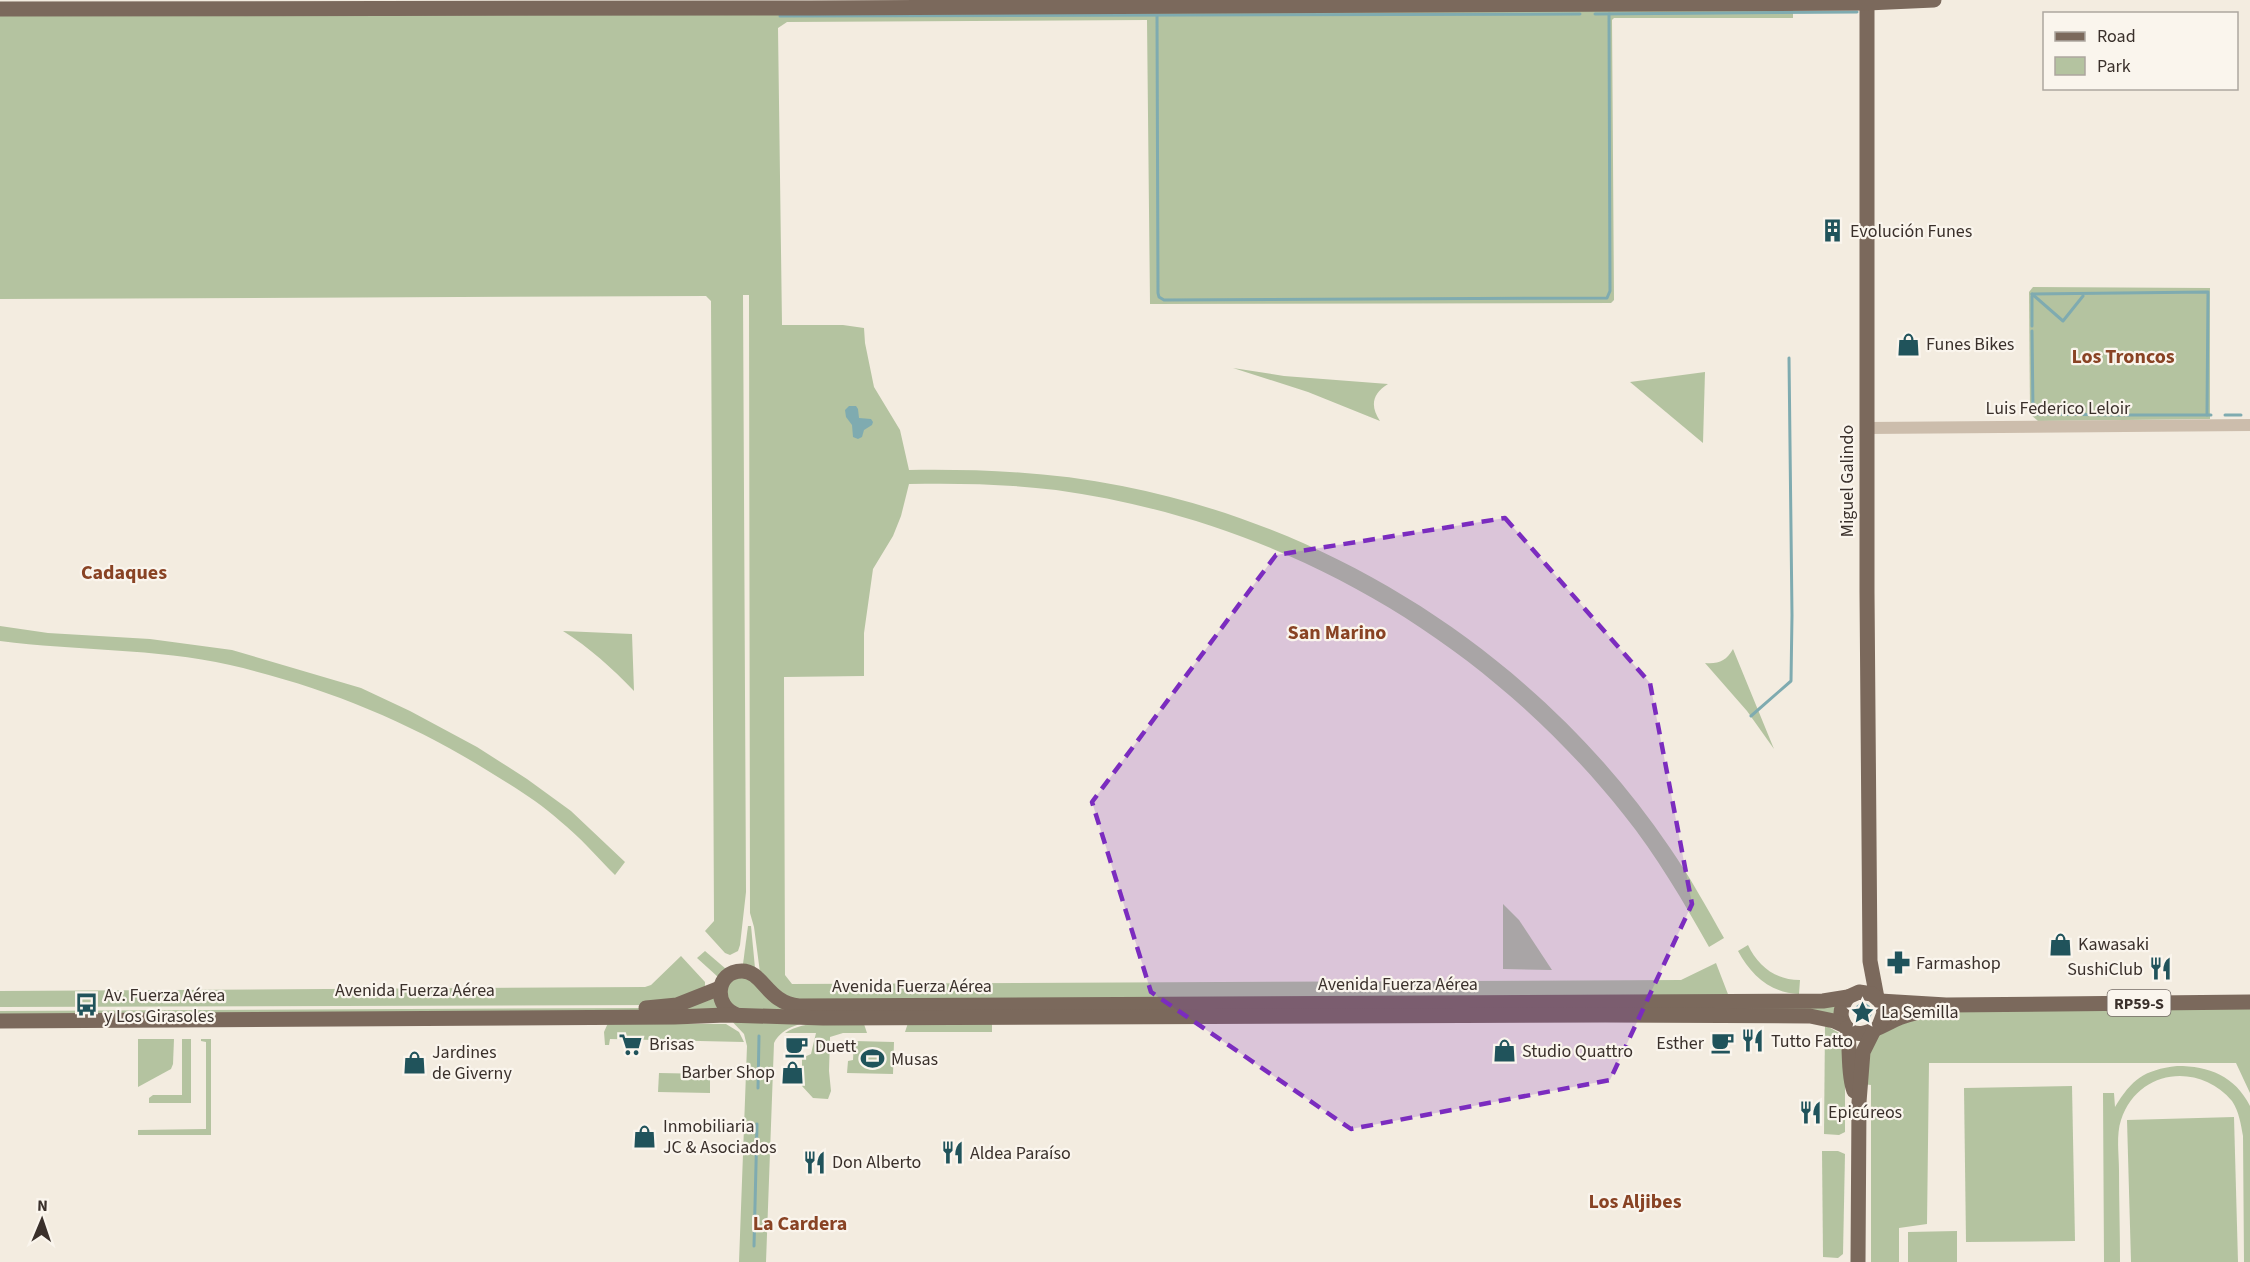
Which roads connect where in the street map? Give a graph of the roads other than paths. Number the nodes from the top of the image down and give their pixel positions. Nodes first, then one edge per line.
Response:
1 (1934, 0) edge
2 (1867, 2) edge
3 (0, 9) edge
4 (2250, 425) edge
5 (1867, 428) junction
6 (1870, 962) junction
7 (763, 985) junction
8 (720, 988) junction
9 (1851, 996) junction
10 (1878, 999) junction
11 (2250, 1002) edge
12 (1944, 1005) junction
13 (1358, 1010) junction
14 (0, 1011) edge
15 (742, 1016) junction
16 (0, 1021) edge
17 (1846, 1027) junction
18 (1876, 1029) junction
19 (1859, 1102) junction
20 (1858, 1262) edge

1 - 2 main road
2 - 3 main road
2 - 5 main road, Miguel Galindo
4 - 5 street, Luis Federico Leloir
5 - 6 main road, Miguel Galindo
6 - 9 main road, Miguel Galindo
6 - 10 main road, Miguel Galindo
7 - 8 main road, Avenida Fuerza Aérea
7 - 13 main road, Avenida Fuerza Aérea
7 - 15 main road
8 - 14 main road, Avenida Fuerza Aérea
8 - 15 main road
9 - 10 main road, Avenida Fuerza Aérea / RP59-S
9 - 13 main road, Avenida Fuerza Aérea
9 - 17 main road
10 - 12 main road, Avenida Fuerza Aérea / RP59-S
10 - 18 main road
11 - 12 main road, Avenida Fuerza Aérea / RP59-S
12 - 18 main road, Avenida Fuerza Aérea / RP59-S
13 - 15 main road, Avenida Fuerza Aérea
13 - 17 main road, Avenida Fuerza Aérea
15 - 16 main road, Avenida Fuerza Aérea
17 - 18 main road, Avenida Fuerza Aérea
17 - 19 main road
18 - 19 main road
19 - 20 main road

